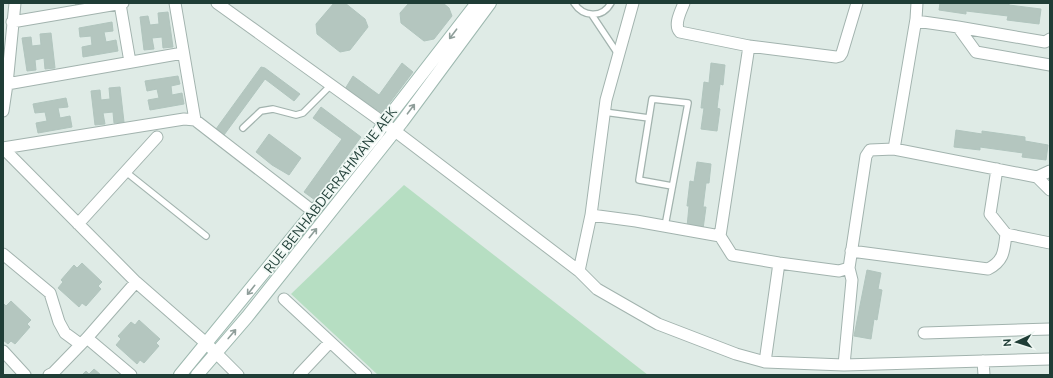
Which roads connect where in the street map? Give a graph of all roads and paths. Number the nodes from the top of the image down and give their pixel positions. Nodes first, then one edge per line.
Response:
1 (15, 3) edge
2 (122, 3) edge
3 (175, 3) edge
4 (218, 3) edge
5 (477, 3) edge
6 (490, 3) edge
7 (574, 3) edge
8 (611, 3) edge
9 (634, 3) edge
10 (684, 3) edge
11 (857, 3) edge
12 (917, 3) edge
13 (592, 15) junction
14 (916, 21) junction
15 (12, 22) junction
16 (958, 28) junction
17 (1050, 39) edge
18 (749, 46) junction
19 (183, 53) junction
20 (619, 55) junction
21 (130, 62) junction
22 (1050, 65) edge
23 (7, 84) junction
24 (332, 85) junction
25 (3, 111) edge
26 (604, 112) junction
27 (649, 118) junction
28 (195, 120) junction
29 (384, 123) junction
30 (242, 128) dead end
31 (395, 131) junction
32 (157, 137) dead end
33 (3, 148) edge
34 (894, 149) junction
35 (997, 169) junction
36 (126, 172) junction
37 (1050, 172) edge
38 (1037, 177) junction
39 (672, 186) junction
40 (1050, 190) edge
41 (314, 212) junction
42 (591, 215) junction
43 (78, 224) junction
44 (665, 226) junction
45 (1006, 234) junction
46 (206, 236) dead end
47 (720, 236) junction
48 (1050, 243) edge
49 (851, 251) junction
50 (3, 254) edge
51 (779, 263) junction
52 (849, 268) junction
53 (579, 271) junction
54 (136, 282) junction
55 (284, 299) dead end
56 (1050, 329) edge
57 (924, 333) dead end
58 (84, 341) junction
59 (330, 342) junction
60 (207, 344) junction
61 (3, 351) edge
62 (216, 353) junction
63 (1050, 359) edge
64 (983, 361) junction
65 (765, 362) junction
66 (844, 365) junction
67 (25, 375) edge
68 (49, 375) edge
69 (131, 375) edge
70 (180, 375) edge
71 (198, 375) edge
72 (238, 375) edge
73 (299, 375) edge
74 (366, 375) edge
75 (984, 375) edge

1 - 15 street
2 - 15 street
2 - 21 street
3 - 19 street
4 - 24 street
5 -> 29 main road, RUE BENHABDERRAHMANE AEK
31 -> 6 main road, RUE BENHABDERRAHMANE AEK
7 - 13 lane
8 - 13 lane
9 - 20 street
10 - 18 street
11 - 18 street
12 - 14 street
13 - 20 lane
14 - 16 street
14 - 34 street
15 - 23 street
16 - 17 street
16 - 22 street
18 - 47 street
19 - 21 street
19 - 28 street
20 - 26 street
21 - 23 street
23 - 25 street
24 - 29 street
24 - 30 lane
26 - 27 lane
26 - 42 street
27 - 39 lane
27 - 39 lane
28 - 33 street
28 - 41 street
29 - 31 street
29 - 41 main road, RUE BENHABDERRAHMANE AEK
31 - 53 street
62 -> 31 main road, RUE BENHABDERRAHMANE AEK
32 - 36 street
33 - 43 street
34 - 35 street
34 - 49 street
35 - 38 street
35 - 45 street
36 - 43 street
36 - 46 lane
37 - 38 street
38 - 40 street
39 - 44 lane
41 -> 60 main road, RUE BENHABDERRAHMANE AEK
42 - 44 street
42 - 53 street
43 - 54 street
44 - 47 street
45 - 48 street
45 - 49 street
47 - 51 street
49 - 52 street
50 - 58 street
51 - 52 street
51 - 65 street
52 - 66 street
53 - 65 street
54 - 58 street
54 - 60 street
55 - 59 street
56 - 57 street
58 - 68 street
58 - 69 street
59 - 73 street
59 - 74 street
60 - 62 street
60 - 70 main road, RUE BENHABDERRAHMANE AEK
61 - 67 street
62 - 71 main road, RUE BENHABDERRAHMANE AEK
62 - 72 street
63 - 64 street
64 - 66 street
64 - 75 street
65 - 66 street

